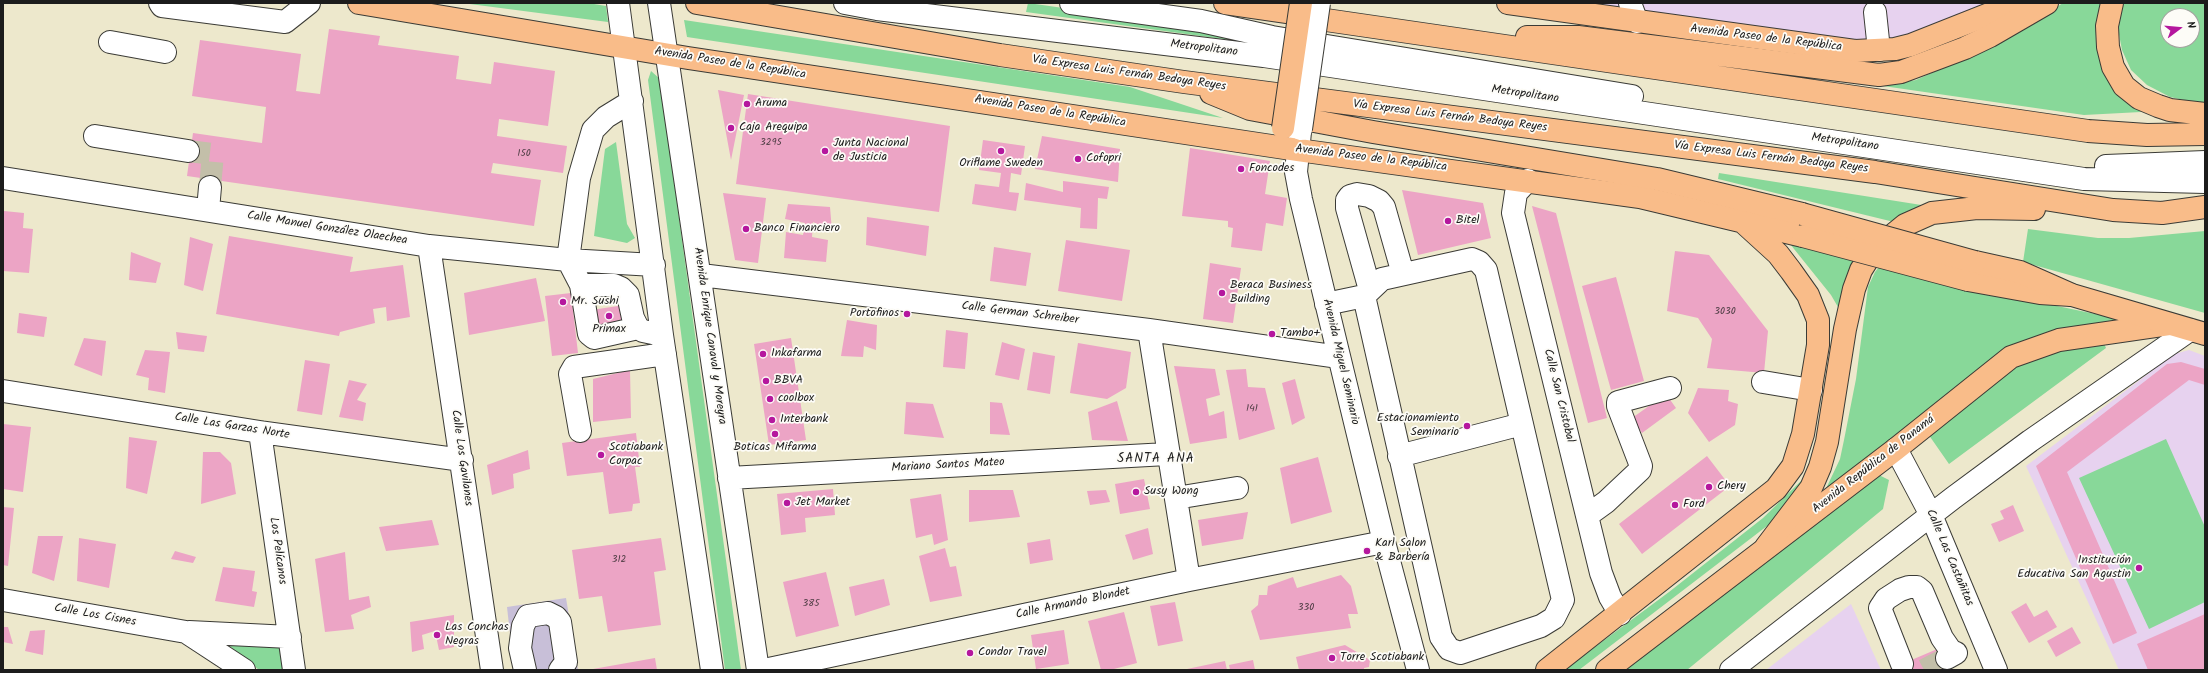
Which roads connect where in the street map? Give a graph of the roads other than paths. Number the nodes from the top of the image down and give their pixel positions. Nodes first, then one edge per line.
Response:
1 (160, 3) edge
2 (309, 3) edge
3 (359, 3) edge
4 (618, 3) edge
5 (659, 3) edge
6 (697, 3) edge
7 (845, 3) edge
8 (1071, 3) edge
9 (1225, 3) edge
10 (1293, 3) edge
11 (1301, 3) edge
12 (1508, 3) edge
13 (2017, 3) edge
14 (2047, 3) edge
15 (2112, 3) edge
16 (1596, 9) edge
17 (1322, 11) edge
18 (1980, 11) edge
19 (1875, 12) dead end
20 (1634, 13) edge
21 (1480, 41) junction
22 (110, 42) dead end
23 (624, 48) junction
24 (1879, 50) junction
25 (165, 52) dead end
26 (668, 54) junction
27 (1184, 82) junction
28 (632, 101) junction
29 (2205, 114) edge
30 (2205, 134) edge
31 (95, 136) dead end
32 (1294, 136) junction
33 (188, 151) tunnel mouth
34 (2205, 162) edge
35 (3, 178) edge
36 (1528, 180) junction
37 (2205, 182) edge
38 (210, 187) tunnel mouth
39 (2205, 207) edge
40 (208, 210) junction
41 (2113, 210) junction
42 (1742, 221) junction
43 (429, 246) junction
44 (568, 260) junction
45 (625, 263) junction
46 (654, 265) junction
47 (1971, 271) junction
48 (1403, 274) junction
49 (701, 275) junction
50 (581, 285) junction
51 (614, 285) junction
52 (1367, 293) junction
53 (1326, 304) junction
54 (2169, 324) junction
55 (638, 328) junction
56 (1149, 330) junction
57 (2198, 332) edge
58 (664, 344) junction
59 (1339, 357) junction
60 (1763, 382) dead end
61 (1670, 388) dead end
62 (1811, 390) junction
63 (3, 391) edge
64 (1522, 424) junction
65 (580, 431) dead end
66 (260, 432) junction
67 (1896, 449) junction
68 (1167, 454) junction
69 (1399, 456) junction
70 (462, 460) junction
71 (729, 478) junction
72 (1237, 488) dead end
73 (1176, 498) junction
74 (1588, 515) junction
75 (1931, 515) junction
76 (1384, 542) junction
77 (1766, 547) junction
78 (1188, 580) junction
79 (3, 600) edge
80 (1620, 614) junction
81 (186, 632) junction
82 (290, 637) junction
83 (1984, 641) junction
84 (520, 648) junction
85 (491, 662) edge
86 (1902, 664) dead end
87 (244, 670) edge
88 (294, 670) edge
89 (525, 670) edge
90 (560, 670) edge
91 (712, 670) edge
92 (758, 670) edge
93 (764, 670) edge
94 (1418, 670) edge
95 (1547, 670) edge
96 (1607, 670) edge
97 (1731, 670) edge
98 (1996, 670) edge

1 - 2 street
3 - 23 main road, Avenida Paseo de la República
4 - 23 street
5 - 26 street, Avenida Enrique Canaval y Moreyra
6 - 27 main road, Vía Expresa Luis Fernán Bedoya Reyes
7 - 37 street, Metropolitano
8 - 34 street, Metropolitano
9 - 17 main road
10 - 17 main road
11 - 32 main road, bridge
12 - 16 main road, Avenida Paseo de la República
13 - 18 main road, Avenida Paseo de la República
14 - 21 main road
15 - 29 main road
16 - 20 main road, Avenida Paseo de la República
17 - 21 main road
17 - 32 street, Avenida Miguel Seminario, bridge
18 - 24 main road, Avenida Paseo de la República
19 - 24 street
20 - 24 main road, Avenida Paseo de la República
21 - 30 main road
22 - 25 street
23 - 26 main road, Avenida Paseo de la República
23 - 28 street
26 - 32 main road, Avenida Paseo de la República
26 - 49 street, Avenida Enrique Canaval y Moreyra
27 - 41 main road, Vía Expresa Luis Fernán Bedoya Reyes
27 - 47 main road, bridge
28 - 44 street
28 - 46 street
31 - 33 street
32 - 36 main road, Avenida Paseo de la República
32 - 53 street, Avenida Miguel Seminario
35 - 40 street, Calle Manuel González Olaechea
36 - 42 main road, Avenida Paseo de la República
36 - 74 street, Calle San Cristobal
38 - 40 street
39 - 41 main road, Vía Expresa Luis Fernán Bedoya Reyes
40 - 43 street, Calle Manuel González Olaechea
41 - 77 main road
42 - 47 main road, Avenida Paseo de la República, bridge
42 - 62 main road
43 - 44 street, Calle Manuel González Olaechea
43 - 70 street, Calle Los Gavilanes
44 - 45 street, Calle Manuel González Olaechea
44 - 50 street
45 - 46 street, Calle Manuel González Olaechea
45 - 51 street
46 - 58 street
47 - 54 main road
48 - 52 street
48 - 52 street
48 - 64 street
49 - 56 street, Calle German Schreiber
49 - 71 street, Avenida Enrique Canaval y Moreyra
50 - 51 street
50 - 55 street
51 - 55 street
52 - 53 street
52 - 69 street
53 - 59 street, Avenida Miguel Seminario
54 - 57 main road
54 - 67 main road, Avenida República de Panamá
55 - 58 street
56 - 59 street, Calle German Schreiber
56 - 68 street
57 - 75 street
58 - 65 street
58 - 91 street
59 - 76 street, Avenida Miguel Seminario
60 - 62 street
61 - 74 street
62 - 80 main road
63 - 66 street, Calle Las Garzas Norte
64 - 69 street
64 - 69 street
66 - 70 street, Calle Las Garzas Norte
66 - 82 street, Los Pelícanos
67 - 75 street, Calle Las Castañitas
67 - 77 main road, Avenida República de Panamá
68 - 71 street, Mariano Santos Mateo
68 - 73 street
70 - 85 street, Calle Los Gavilanes
71 - 92 street, Avenida Enrique Canaval y Moreyra
72 - 73 street
73 - 78 street
74 - 80 street, Calle San Cristobal
75 - 83 street, Calle Las Castañitas
75 - 97 street
76 - 78 street, Calle Armando Blondet
76 - 94 street, Avenida Miguel Seminario
77 - 96 main road, Avenida República de Panamá
78 - 93 street, Calle Armando Blondet
79 - 81 street, Calle Los Cisnes
80 - 95 main road
81 - 82 street, Calle Los Cisnes
81 - 87 street, Calle Los Cisnes
82 - 88 street, Los Pelícanos
83 - 86 street
83 - 98 street, Calle Las Castañitas
84 - 85 street
84 - 89 street
84 - 90 street

